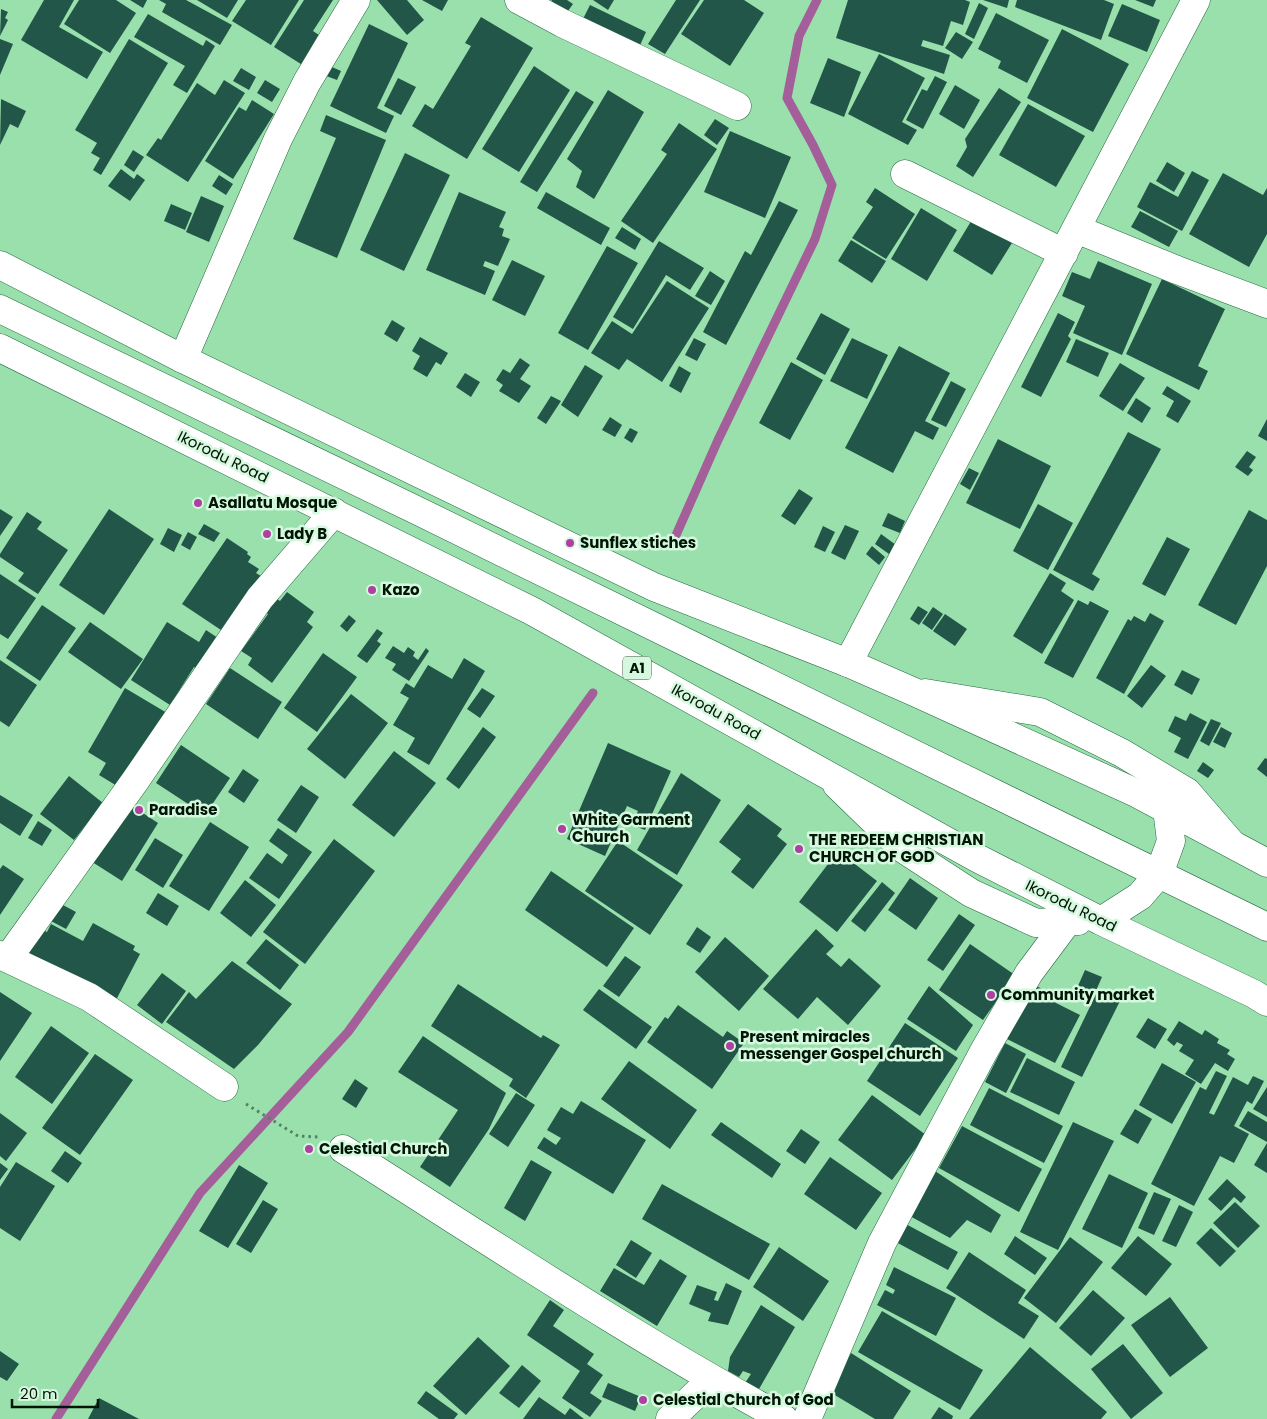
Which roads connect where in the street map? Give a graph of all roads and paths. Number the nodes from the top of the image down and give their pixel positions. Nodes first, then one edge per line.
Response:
1 (356, 0) edge
2 (519, 0) edge
3 (1196, 0) edge
4 (737, 106) dead end
5 (905, 174) dead end
6 (1070, 241) junction
7 (0, 265) edge
8 (1267, 304) edge
9 (0, 309) edge
10 (3, 356) edge
11 (183, 359) junction
12 (334, 512) junction
13 (848, 662) junction
14 (912, 691) junction
15 (823, 772) junction
16 (1167, 809) junction
17 (1232, 844) junction
18 (1267, 863) edge
19 (1159, 874) junction
20 (1100, 920) junction
21 (1067, 922) junction
22 (1267, 927) edge
23 (4, 956) edge
24 (1267, 1002) edge
25 (235, 1095) joint
26 (298, 1136) dead end
27 (343, 1148) dead end
28 (712, 1380) junction
29 (670, 1419) edge
30 (784, 1419) edge
31 (807, 1419) edge

1 - 11 main road
2 - 4 main road
3 - 6 main road
5 - 6 main road
6 - 8 main road
6 - 13 main road
7 - 11 main road
9 - 19 main road
10 - 12 main road, Ikorodu Road / A1
11 - 13 main road
12 - 15 main road, Ikorodu Road / A1
12 - 23 main road
13 - 14 main road
14 - 16 main road
14 - 17 main road
15 - 20 main road, Ikorodu Road / A1
15 - 21 main road
16 - 17 main road
16 - 19 main road
17 - 18 main road
19 - 20 main road
19 - 22 main road
20 - 21 main road
20 - 24 main road, Ikorodu Road / A1
21 - 31 main road
23 - 25 main road
25 - 26 path
27 - 28 main road
28 - 29 main road
28 - 30 main road

